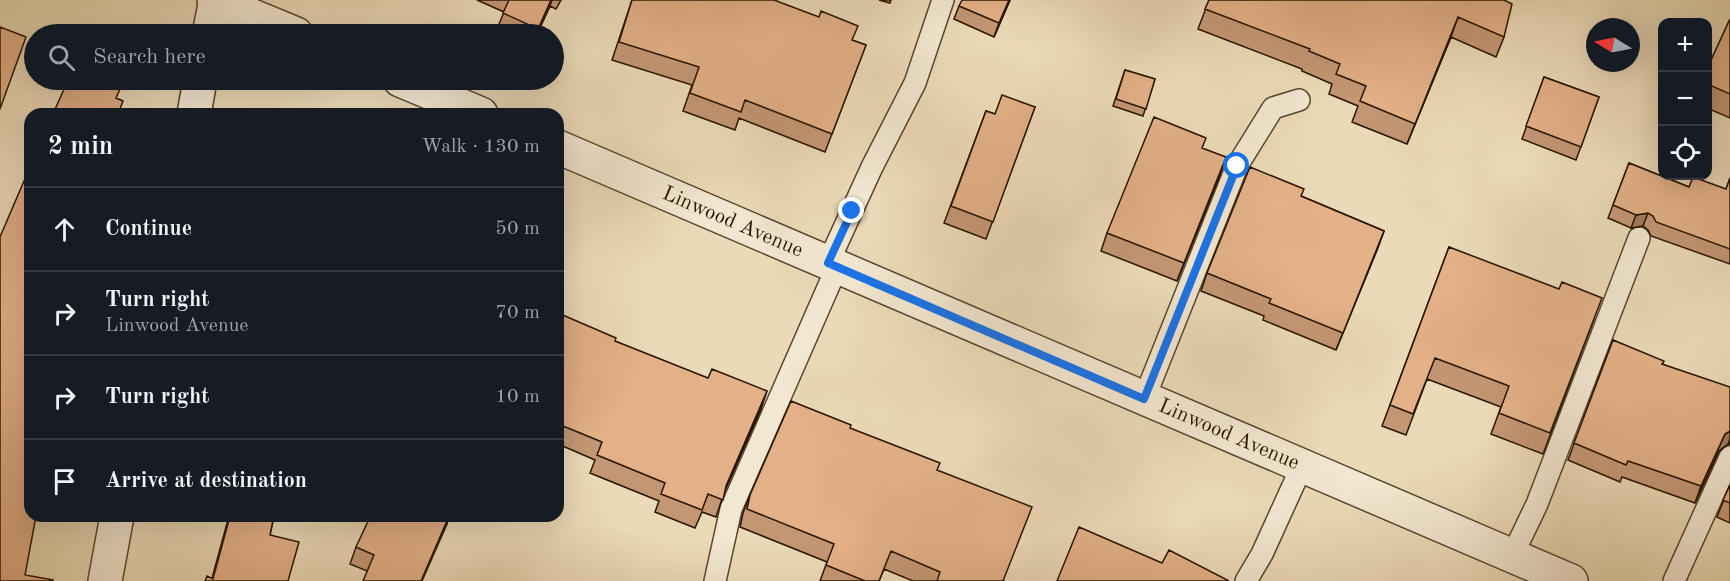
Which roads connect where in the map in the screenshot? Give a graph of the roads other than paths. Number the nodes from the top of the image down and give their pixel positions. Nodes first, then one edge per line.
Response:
1 (215, 0) edge
2 (943, 0) edge
3 (211, 24) edge
4 (272, 24) edge
5 (198, 90) edge
6 (424, 90) edge
7 (1299, 100) dead end
8 (195, 108) edge
9 (467, 108) edge
10 (564, 150) edge
11 (1639, 238) dead end
12 (832, 265) junction
13 (1144, 399) junction
14 (1730, 457) edge
15 (1302, 466) junction
16 (116, 522) edge
17 (1512, 556) junction
18 (105, 581) edge
19 (715, 581) edge
20 (1246, 581) edge
21 (1571, 581) edge
22 (1674, 581) edge

1 - 3 street
1 - 4 street
2 - 12 lane
5 - 8 street
6 - 9 street
7 - 13 lane
10 - 12 street, Linwood Avenue
11 - 17 lane
12 - 13 street, Linwood Avenue
12 - 19 lane
13 - 15 street, Linwood Avenue
14 - 22 lane
15 - 17 street, Linwood Avenue
15 - 20 lane
16 - 18 street
17 - 21 street, Linwood Avenue

